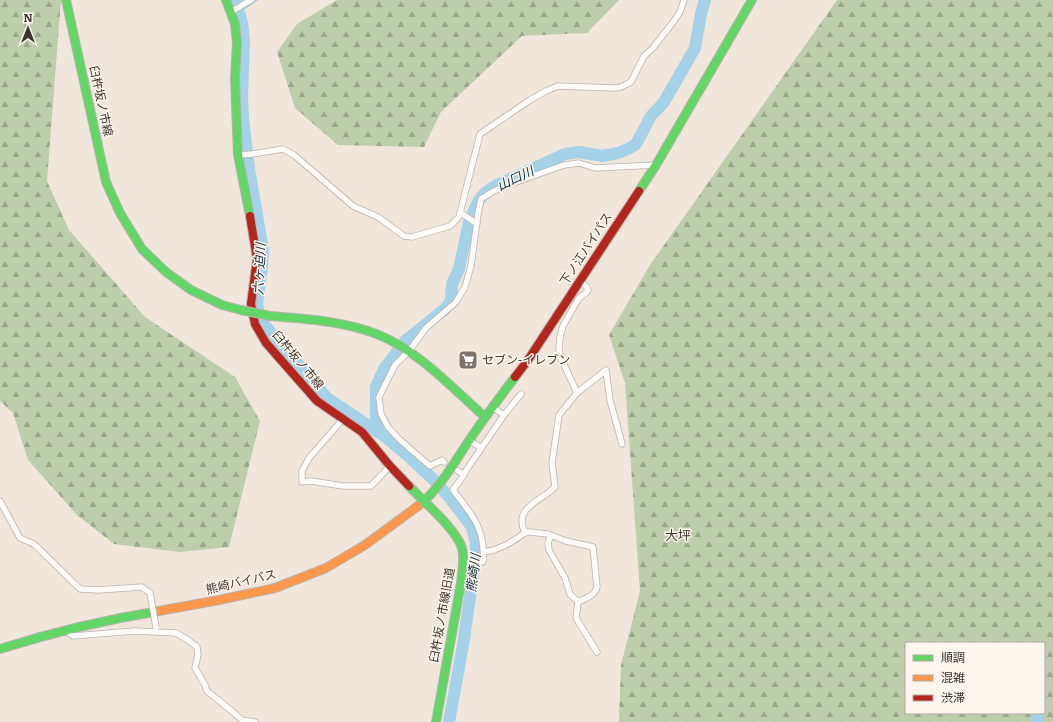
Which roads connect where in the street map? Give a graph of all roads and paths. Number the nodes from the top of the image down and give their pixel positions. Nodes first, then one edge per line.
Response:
1 (66, 0) edge
2 (226, 0) edge
3 (251, 0) edge
4 (684, 0) edge
5 (752, 0) edge
6 (232, 11) junction
7 (240, 155) junction
8 (656, 165) junction
9 (461, 213) junction
10 (477, 223) junction
11 (579, 281) junction
12 (407, 350) junction
13 (577, 393) junction
14 (521, 394) dead end
15 (492, 407) junction
16 (504, 415) junction
17 (485, 417) junction
18 (343, 419) junction
19 (469, 440) junction
20 (622, 444) dead end
21 (481, 448) junction
22 (444, 462) dead end
23 (390, 466) junction
24 (0, 501) edge
25 (424, 501) junction
26 (525, 533) junction
27 (551, 535) junction
28 (484, 552) junction
29 (465, 563) junction
30 (578, 602) junction
31 (68, 629) junction
32 (156, 630) junction
33 (0, 649) edge
34 (597, 652) dead end
35 (255, 722) edge
36 (436, 722) edge

1 - 12 main road, 臼杵坂ノ市線, bridge
2 - 6 main road, 臼杵坂ノ市線
3 - 6 street
4 - 9 street
5 - 8 main road, 下ノ江バイパス
6 - 7 main road, 臼杵坂ノ市線
7 - 9 street
7 - 18 main road, 臼杵坂ノ市線
8 - 10 street
8 - 11 main road, 下ノ江バイパス
9 - 10 street
10 - 12 street
11 - 13 street
11 - 15 main road, 下ノ江バイパス
12 - 17 main road
12 - 22 street
13 - 20 street
13 - 26 street
14 - 16 street
15 - 16 street
15 - 17 main road, 下ノ江バイパス
16 - 21 street
17 - 19 main road, 下ノ江バイパス
18 - 23 main road, 臼杵坂ノ市線
18 - 23 street
19 - 21 street
19 - 25 main road, 下ノ江バイパス
21 - 28 street
23 - 25 main road, 臼杵坂ノ市線
24 - 32 street, bridge
25 - 29 main road, 臼杵坂ノ市線旧道
25 - 31 main road, 熊崎バイパス
26 - 27 street
26 - 28 street
27 - 30 street
27 - 30 street
28 - 29 street
29 - 36 main road, 臼杵坂ノ市線旧道
30 - 34 street
31 - 32 street
31 - 33 main road, 熊崎バイパス
32 - 35 street

